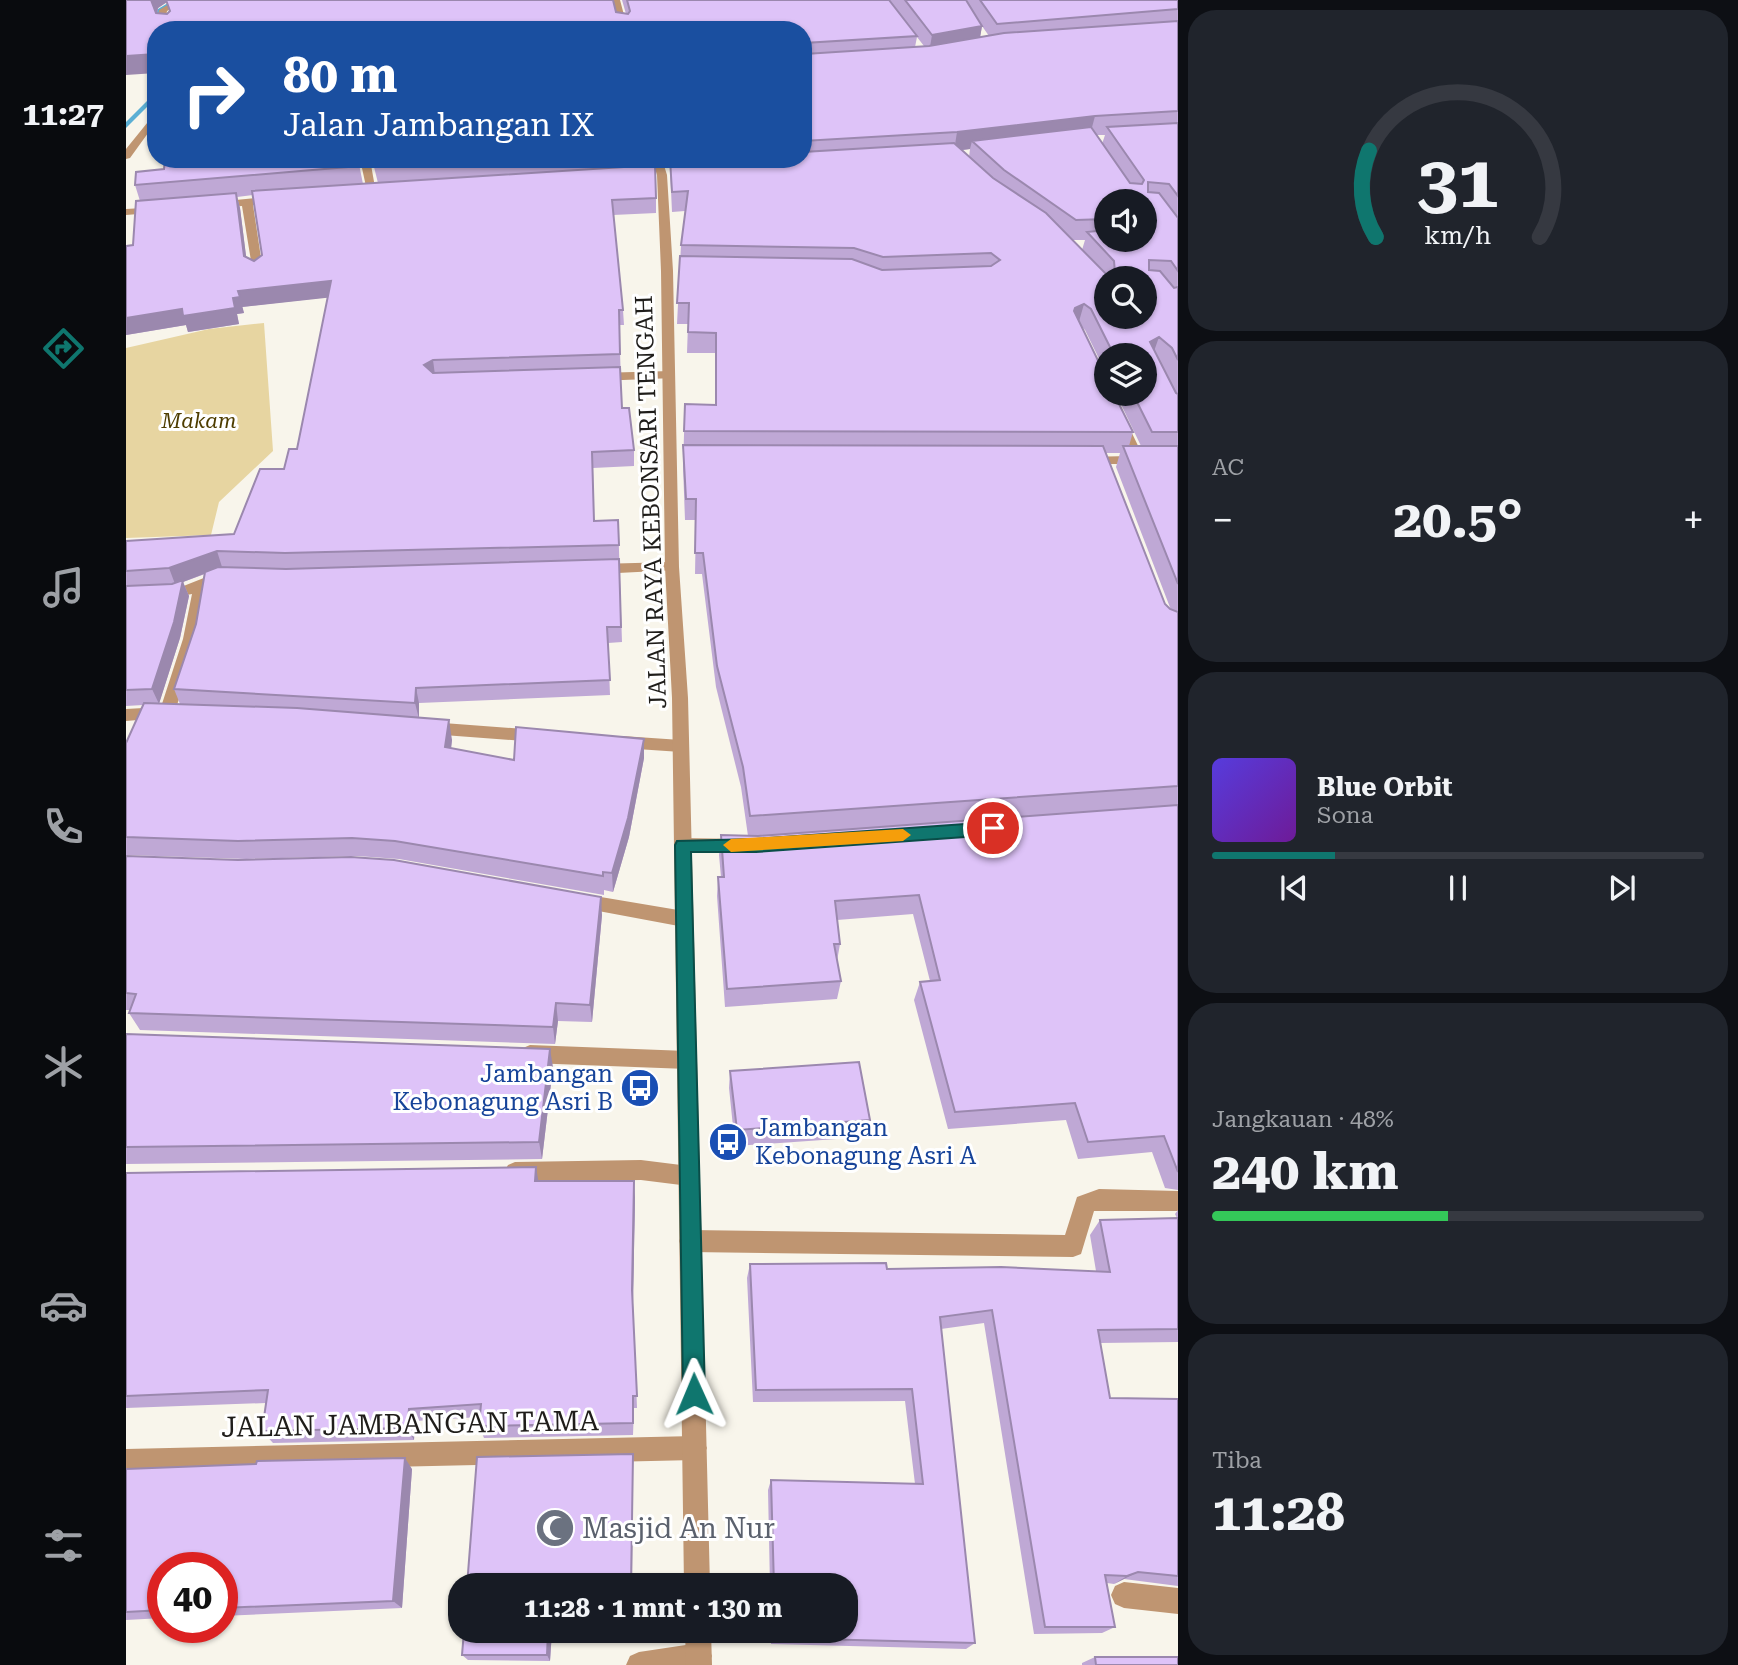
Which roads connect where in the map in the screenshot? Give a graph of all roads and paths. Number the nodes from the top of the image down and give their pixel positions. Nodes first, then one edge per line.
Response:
1 (183, 0) edge
2 (616, 0) edge
3 (164, 21) edge
4 (622, 21) edge
5 (147, 127) edge
6 (126, 156) edge
7 (367, 168) edge
8 (660, 168) edge
9 (386, 190) edge
10 (372, 191) junction
11 (358, 192) edge
12 (289, 198) edge
13 (247, 202) junction
14 (206, 205) edge
15 (166, 209) edge
16 (126, 212) edge
17 (257, 271) edge
18 (670, 375) junction
19 (587, 378) edge
20 (1113, 406) edge
21 (1178, 460) edge
22 (1069, 461) edge
23 (1139, 461) junction
24 (672, 567) junction
25 (576, 570) edge
26 (235, 575) edge
27 (201, 583) junction
28 (126, 595) edge
29 (126, 715) edge
30 (411, 727) edge
31 (560, 738) edge
32 (600, 741) edge
33 (681, 747) junction
34 (683, 845) junction
35 (756, 846) edge
36 (562, 897) edge
37 (684, 919) junction
38 (509, 1054) edge
39 (687, 1060) junction
40 (488, 1172) edge
41 (689, 1176) junction
42 (1178, 1201) edge
43 (690, 1241) junction
44 (695, 1448) junction
45 (126, 1461) edge
46 (697, 1573) edge
47 (1124, 1595) edge
48 (1178, 1601) edge
49 (699, 1651) edge
50 (639, 1665) edge

1 - 3 street
2 - 4 street
5 - 6 street
7 - 10 street
8 - 18 street, JALAN RAYA KEBONSARI TENGAH
9 - 10 street
10 - 11 street
12 - 13 street
13 - 14 street
13 - 17 street
15 - 16 street
18 - 19 street
18 - 24 street, JALAN RAYA KEBONSARI TENGAH
20 - 23 street
21 - 23 street
22 - 23 street
24 - 25 street
24 - 33 street, JALAN RAYA KEBONSARI TENGAH
26 - 27 street
27 - 28 street
27 - 29 street
30 - 31 street
32 - 33 street
33 - 34 street, JALAN RAYA KEBONSARI TENGAH
34 - 35 street
34 - 37 street, JALAN RAYA KEBONSARI TENGAH
36 - 37 street
37 - 39 street, JALAN RAYA KEBONSARI TENGAH
38 - 39 street
39 - 41 street, JALAN RAYA KEBONSARI TENGAH
40 - 41 street
41 - 43 street, JALAN RAYA KEBONSARI TENGAH
42 - 43 street
43 - 44 street, JALAN RAYA KEBONSARI TENGAH
44 - 45 street, JALAN JAMBANGAN TAMA
44 - 46 street, JALAN RAYA KEBONSARI TENGAH
47 - 48 street
49 - 50 street

